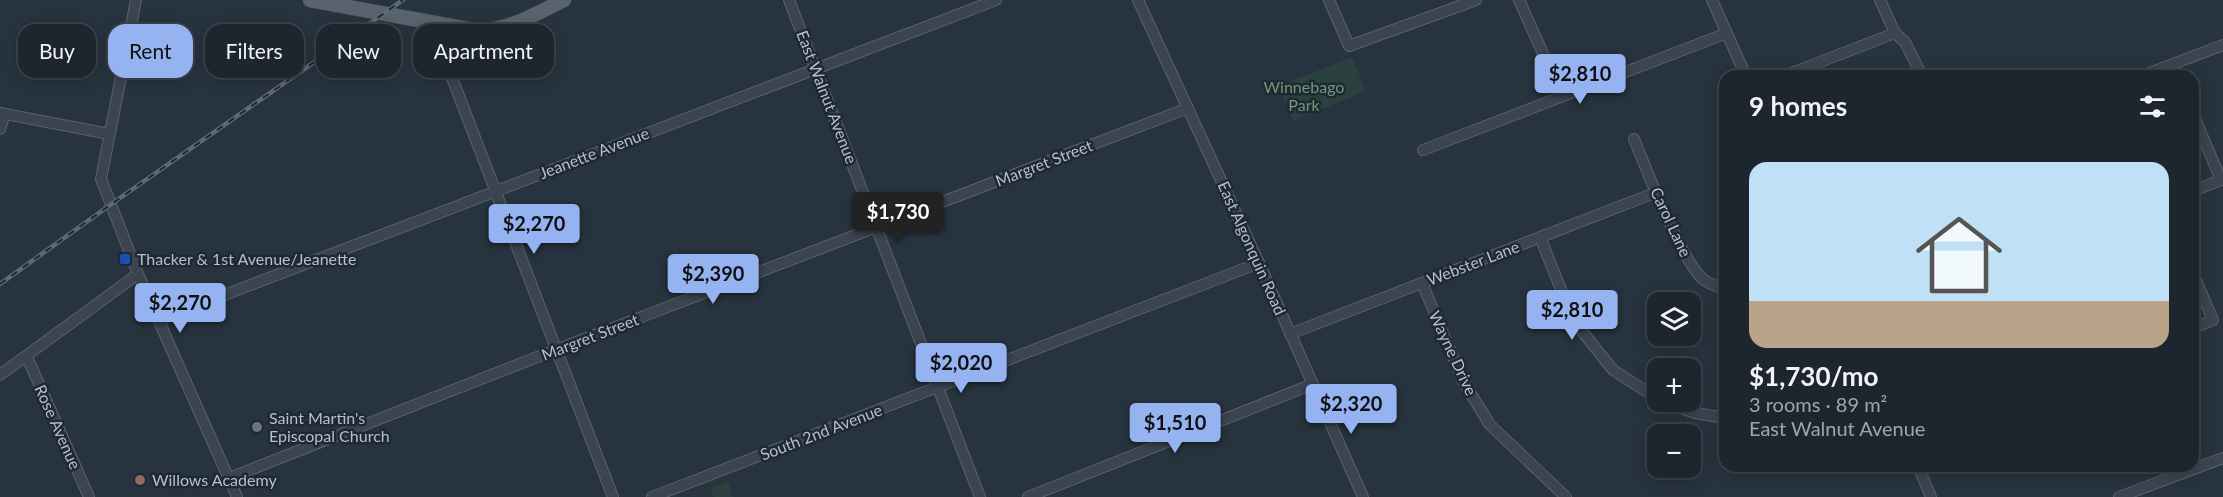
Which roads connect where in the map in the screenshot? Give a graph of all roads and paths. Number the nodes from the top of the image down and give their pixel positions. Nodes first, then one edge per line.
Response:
1 (136, 0) edge
2 (310, 0) edge
3 (564, 0) edge
4 (789, 0) edge
5 (996, 0) edge
6 (1138, 0) edge
7 (1329, 0) edge
8 (1476, 0) edge
9 (1519, 0) edge
10 (1712, 0) edge
11 (1880, 0) edge
12 (370, 5) edge
13 (431, 23) junction
14 (1727, 33) junction
15 (1895, 33) junction
16 (2223, 45) edge
17 (2172, 65) junction
18 (816, 68) junction
19 (1743, 70) edge
20 (1799, 70) edge
21 (1919, 70) edge
22 (2158, 70) edge
23 (2174, 70) edge
24 (1562, 96) junction
25 (1188, 108) junction
26 (2, 113) edge
27 (2199, 128) edge
28 (0, 129) edge
29 (109, 134) junction
30 (1634, 139) dead end
31 (1423, 150) dead end
32 (2199, 189) edge
33 (494, 191) junction
34 (1657, 192) junction
35 (877, 227) junction
36 (1540, 237) junction
37 (1259, 263) junction
38 (138, 274) junction
39 (1422, 283) junction
40 (1719, 286) edge
41 (2199, 287) edge
42 (159, 320) junction
43 (2199, 326) edge
44 (1290, 334) junction
45 (555, 350) junction
46 (27, 357) junction
47 (0, 375) edge
48 (1313, 384) junction
49 (938, 388) junction
50 (1647, 392) edge
51 (1692, 412) edge
52 (1719, 417) edge
53 (2223, 458) edge
54 (2199, 467) edge
55 (1921, 472) edge
56 (2186, 472) edge
57 (229, 478) junction
58 (89, 497) edge
59 (237, 497) edge
60 (613, 497) edge
61 (652, 497) edge
62 (980, 497) edge
63 (1028, 497) edge
64 (1363, 497) edge
65 (1566, 497) edge
66 (1931, 497) edge
67 (2119, 497) edge

1 - 29 street
2 - 12 main road
3 - 13 main road
4 - 18 street, East Walnut Avenue
5 - 18 street, Jeanette Avenue
6 - 25 street, East Algonquin Road
7 - 8 street
9 - 24 street
10 - 14 street
11 - 15 street
12 - 13 main road
13 - 33 street
14 - 19 street
14 - 24 street
15 - 20 street
15 - 21 street
16 - 17 street
17 - 22 street
17 - 23 street
18 - 33 street, Jeanette Avenue
18 - 35 street, East Walnut Avenue
24 - 31 street
25 - 35 street, Margret Street
25 - 37 street, East Algonquin Road
26 - 28 street
26 - 29 street
27 - 32 street
29 - 38 street
30 - 34 street, Carol Lane
33 - 42 street, Jeanette Avenue
33 - 45 street
34 - 36 street, Webster Lane
34 - 40 street, Carol Lane
35 - 45 street, Margret Street
35 - 49 street, East Walnut Avenue
36 - 39 street, Webster Lane
36 - 50 street
37 - 44 street, East Algonquin Road
37 - 49 street, South 2nd Avenue
38 - 42 street
38 - 46 street
39 - 44 street, Webster Lane
39 - 65 street, Wayne Drive
41 - 43 street
42 - 57 street
44 - 48 street, East Algonquin Road
45 - 57 street, Margret Street
45 - 60 street
46 - 47 street
46 - 58 street, Rose Avenue
48 - 63 street
48 - 64 street, East Algonquin Road
49 - 61 street, South 2nd Avenue
49 - 62 street, East Walnut Avenue
51 - 52 street
53 - 54 street
55 - 66 street
56 - 67 street
57 - 59 street

